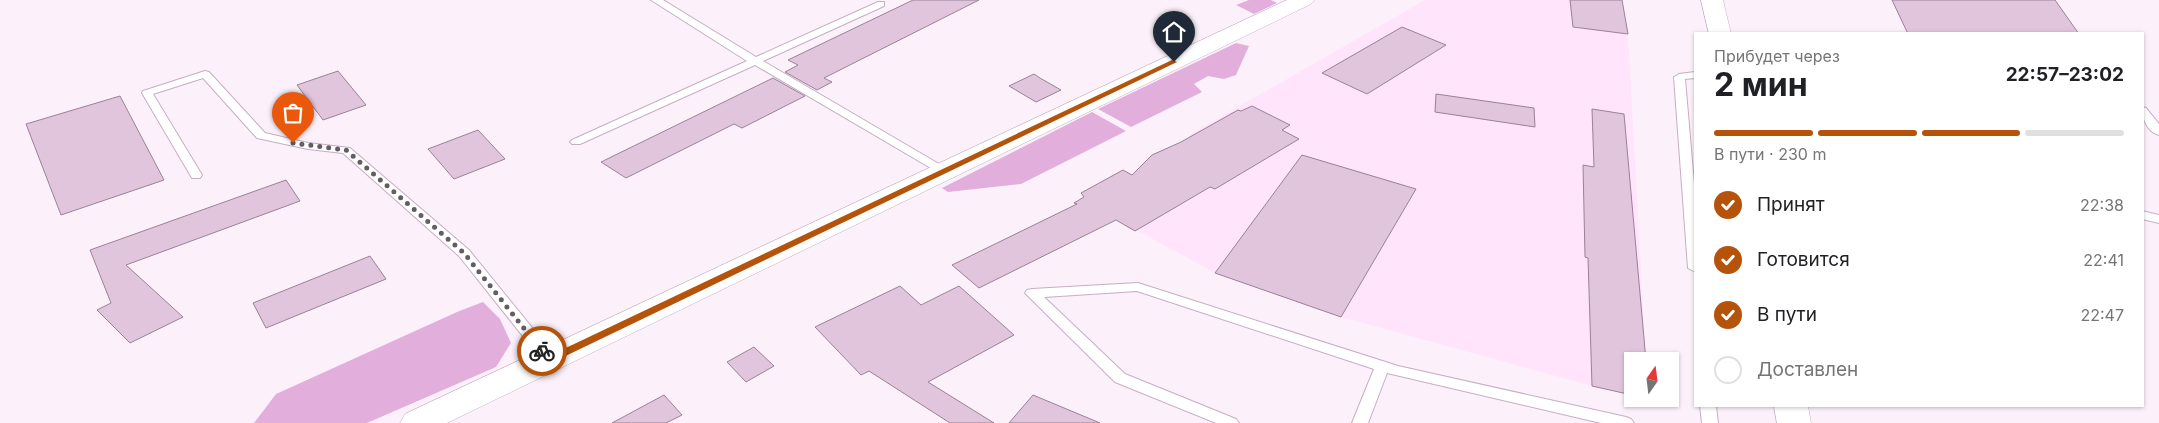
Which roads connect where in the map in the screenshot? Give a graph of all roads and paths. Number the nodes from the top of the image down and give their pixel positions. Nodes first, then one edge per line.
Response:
1 (656, 0) edge
2 (1304, 0) edge
3 (1712, 0) edge
4 (881, 4) dead end
5 (1720, 32) edge
6 (755, 61) junction
7 (1694, 75) edge
8 (2144, 113) edge
9 (2159, 132) edge
10 (576, 142) dead end
11 (945, 171) junction
12 (196, 175) dead end
13 (2144, 215) edge
14 (2159, 219) edge
15 (1694, 256) edge
16 (550, 360) junction
17 (1382, 367) junction
18 (1708, 407) edge
19 (1791, 407) edge
20 (417, 423) edge
21 (1231, 423) edge
22 (1360, 423) edge
23 (1626, 423) edge
24 (1710, 423) edge
25 (1794, 423) edge

1 - 6 lane
2 - 11 main road
3 - 5 main road
4 - 6 lane
6 - 10 lane
6 - 11 lane
7 - 15 lane
8 - 9 lane
11 - 16 main road
12 - 16 lane
13 - 14 lane
16 - 20 main road
17 - 21 lane
17 - 22 lane
17 - 23 lane
18 - 24 lane
19 - 25 main road

